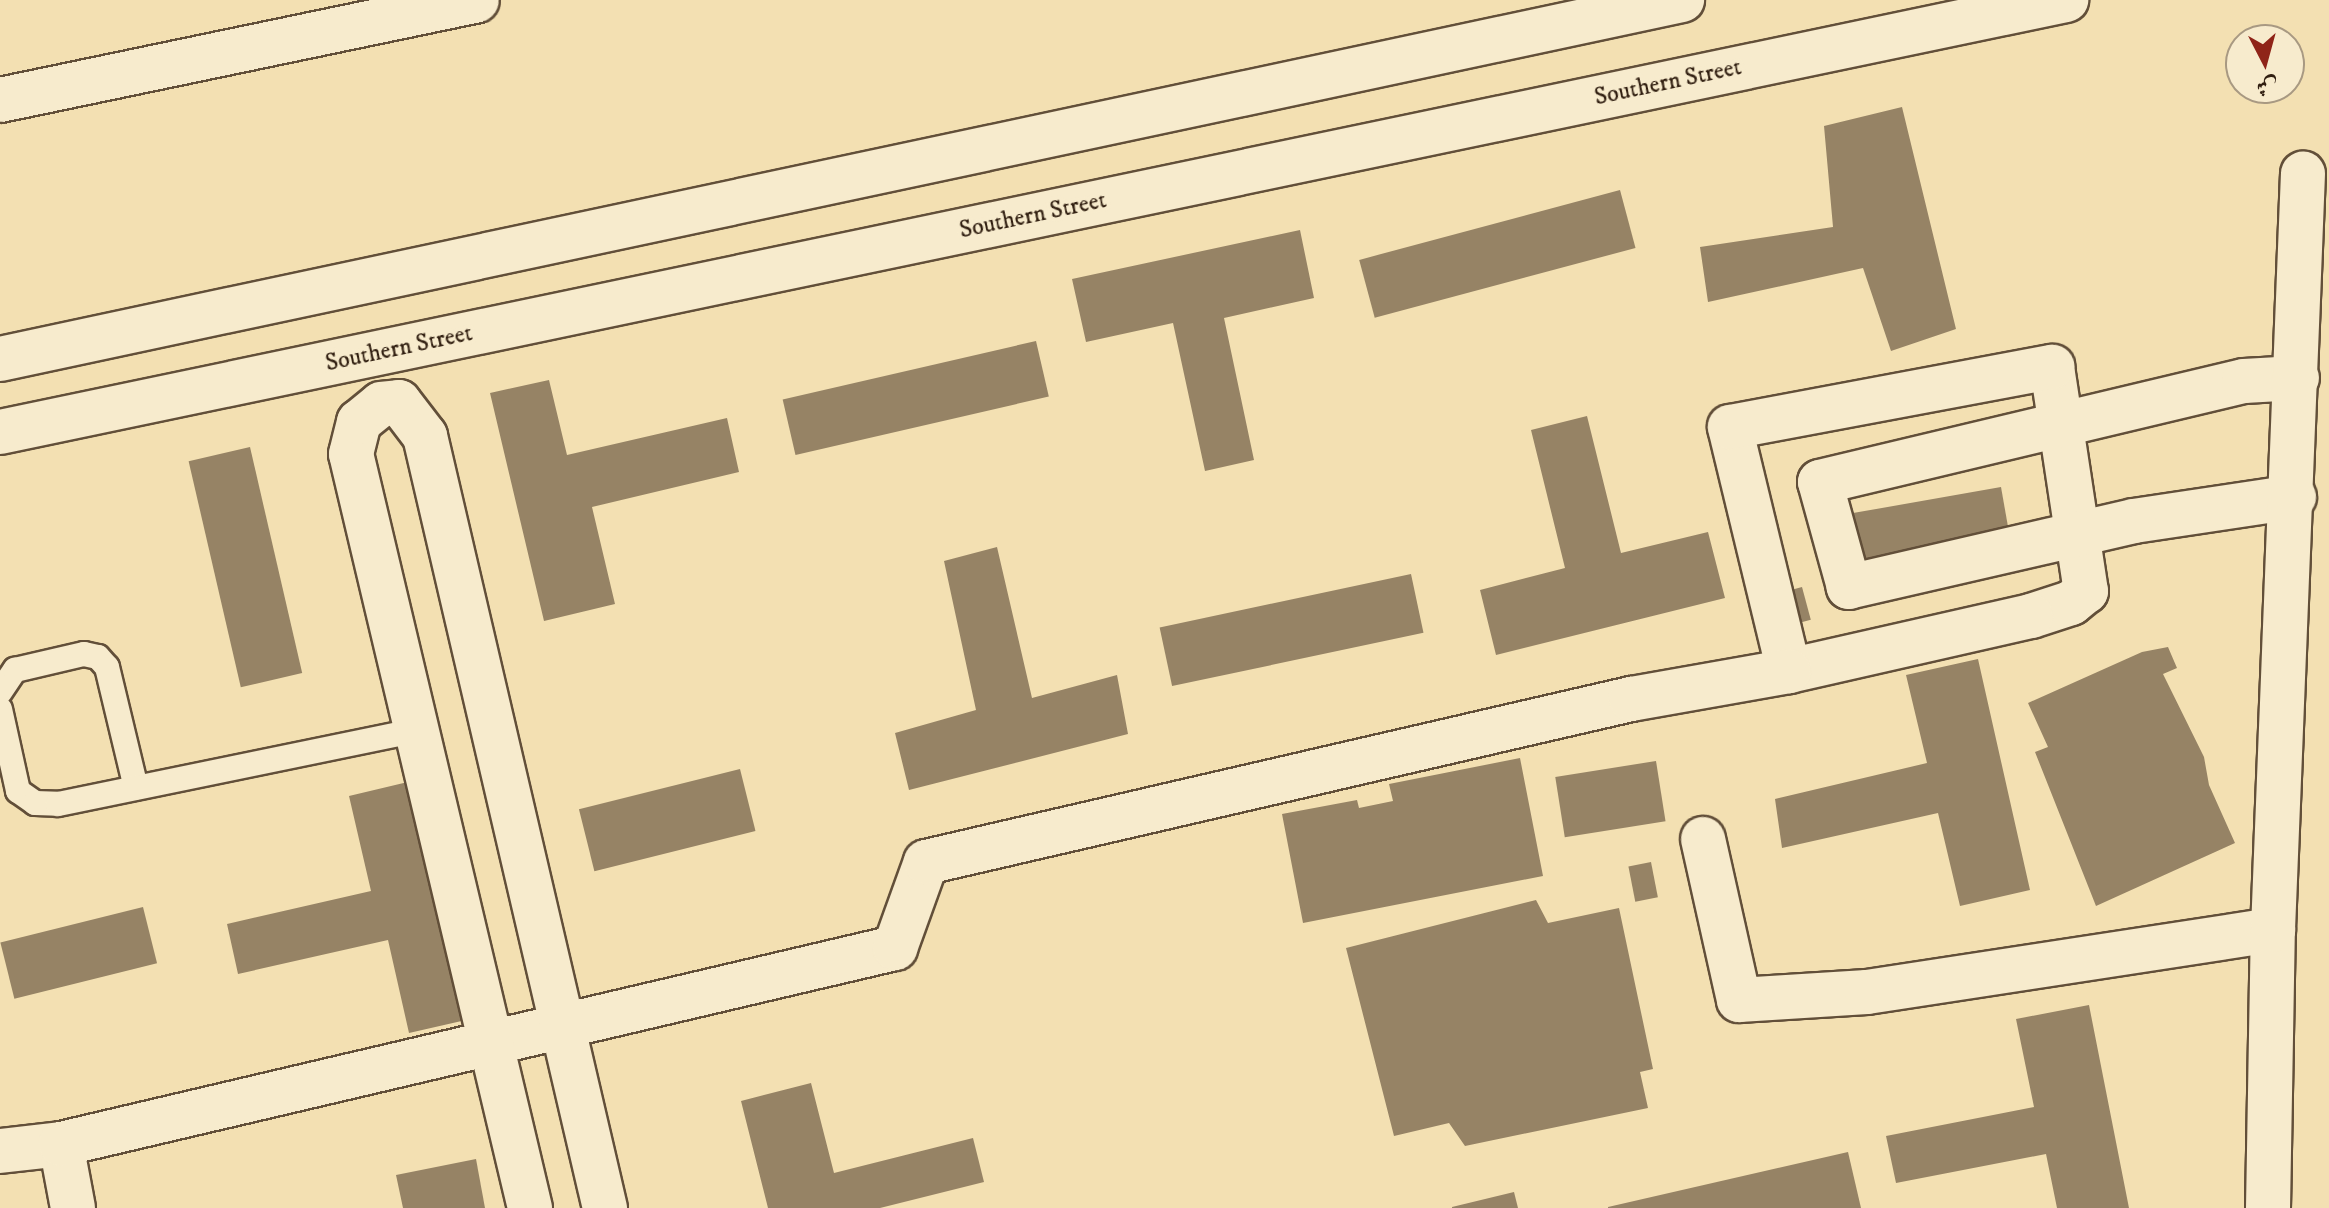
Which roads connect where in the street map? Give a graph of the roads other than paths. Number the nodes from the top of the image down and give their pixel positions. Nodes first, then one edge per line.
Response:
1 (477, 0) edge
2 (1682, 0) edge
3 (2066, 0) edge
4 (0, 100) edge
5 (2303, 174) dead end
6 (0, 359) edge
7 (2297, 378) junction
8 (2063, 424) junction
9 (0, 432) edge
10 (2294, 497) junction
11 (2080, 533) junction
12 (1789, 671) junction
13 (0, 692) edge
14 (0, 709) edge
15 (413, 731) junction
16 (136, 788) junction
17 (1703, 839) dead end
18 (2273, 930) junction
19 (559, 1027) junction
20 (488, 1046) junction
21 (61, 1144) junction
22 (0, 1151) edge
23 (73, 1208) edge
24 (530, 1208) edge
25 (605, 1208) edge
26 (2268, 1208) edge

1 - 4 street
2 - 6 street
3 - 9 street, Southern Street
5 - 7 street
7 - 8 street
7 - 10 street
8 - 11 street
8 - 11 street
8 - 12 street
10 - 11 street
10 - 18 street
11 - 12 street
12 - 19 street
13 - 16 lane
14 - 16 lane
15 - 16 lane
15 - 19 street
15 - 20 street
17 - 18 street
18 - 26 street
19 - 20 street
19 - 25 street
20 - 21 street
20 - 24 street
21 - 22 street
21 - 23 street

